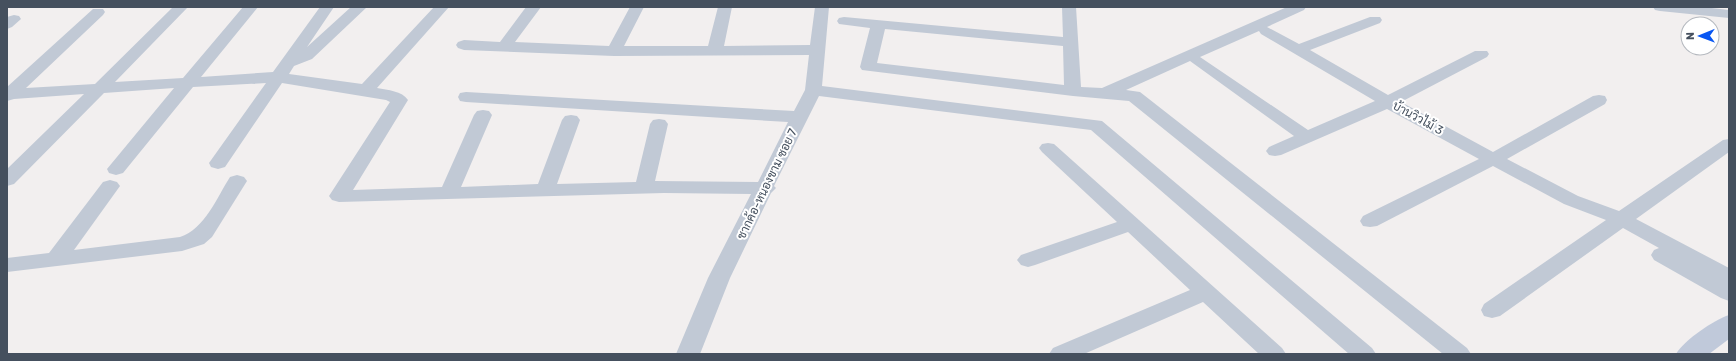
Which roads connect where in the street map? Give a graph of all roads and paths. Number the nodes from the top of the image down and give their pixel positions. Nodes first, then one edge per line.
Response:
1 (181, 7) edge
2 (252, 7) edge
3 (327, 7) edge
4 (360, 7) edge
5 (442, 7) edge
6 (534, 7) edge
7 (637, 7) edge
8 (724, 7) edge
9 (822, 7) edge
10 (1069, 7) edge
11 (1299, 7) edge
12 (1660, 7) edge
13 (1689, 9) edge
14 (98, 12) dead end
15 (1729, 14) edge
16 (844, 20) dead end
17 (1375, 20) dead end
18 (879, 24) junction
19 (1266, 31) dead end
20 (1070, 42) junction
21 (464, 45) dead end
22 (504, 47) junction
23 (818, 50) junction
24 (1297, 50) junction
25 (614, 51) junction
26 (715, 51) junction
27 (1481, 54) dead end
28 (1198, 61) dead end
29 (288, 62) junction
30 (278, 77) junction
31 (189, 83) junction
32 (99, 89) junction
33 (366, 90) junction
34 (813, 90) junction
35 (1073, 91) junction
36 (1106, 93) junction
37 (8, 95) edge
38 (466, 97) dead end
39 (1599, 100) dead end
40 (1388, 102) junction
41 (483, 115) dead end
42 (800, 116) junction
43 (571, 120) dead end
44 (660, 124) dead end
45 (1306, 137) junction
46 (1729, 144) edge
47 (1048, 148) dead end
48 (1275, 151) dead end
49 (1493, 159) junction
50 (218, 163) dead end
51 (7, 180) edge
52 (237, 181) dead end
53 (768, 183) junction
54 (644, 188) junction
55 (545, 191) junction
56 (449, 193) junction
57 (1370, 221) dead end
58 (1130, 224) junction
59 (1616, 224) junction
60 (56, 259) junction
61 (1028, 260) dead end
62 (7, 265) edge
63 (1729, 277) edge
64 (1205, 292) junction
65 (1729, 292) edge
66 (1492, 310) dead end
67 (1728, 326) edge
68 (688, 354) edge
69 (1061, 354) edge
70 (1274, 354) edge
71 (1364, 354) edge
72 (1459, 354) edge
73 (1690, 354) edge

1 - 32 street
2 - 31 street
3 - 29 street
4 - 29 street
5 - 33 street
6 - 22 street
7 - 25 street
8 - 26 street
9 - 23 street, ชากค้อ-หนองขาม ซอย 7
10 - 20 street
11 - 36 street
12 - 13 street
13 - 15 street
14 - 37 street
16 - 18 street
17 - 24 street
18 - 20 street
18 - 35 street
19 - 24 street, บ้านวิวไม้ 3
20 - 35 street
21 - 22 street
22 - 25 street
23 - 26 street
23 - 34 street, ชากค้อ-หนองขาม ซอย 7
24 - 40 street, บ้านวิวไม้ 3
25 - 26 street
27 - 40 street
28 - 45 street
29 - 30 street
30 - 31 street
30 - 33 street
30 - 50 street
31 - 32 street
31 - 60 street
32 - 37 street
32 - 51 street
33 - 56 street
34 - 42 street, ชากค้อ-หนองขาม ซอย 7
34 - 71 street
35 - 36 street
36 - 72 street
38 - 42 street
39 - 49 street
40 - 45 street
40 - 49 street, บ้านวิวไม้ 3
41 - 56 street
42 - 53 street, ชากค้อ-หนองขาม ซอย 7
43 - 55 street
44 - 54 street
45 - 48 street
46 - 59 street
47 - 58 street
49 - 57 street
49 - 59 street, บ้านวิวไม้ 3
52 - 60 street
53 - 54 street
53 - 68 street, ชากค้อ-หนองขาม ซอย 7
54 - 55 street
55 - 56 street
58 - 61 street
58 - 64 street
59 - 63 street, บ้านวิวไม้ 3
59 - 65 street, บ้านวิวไม้ 3
59 - 66 street
60 - 62 street
64 - 69 street
64 - 70 street
67 - 73 street

